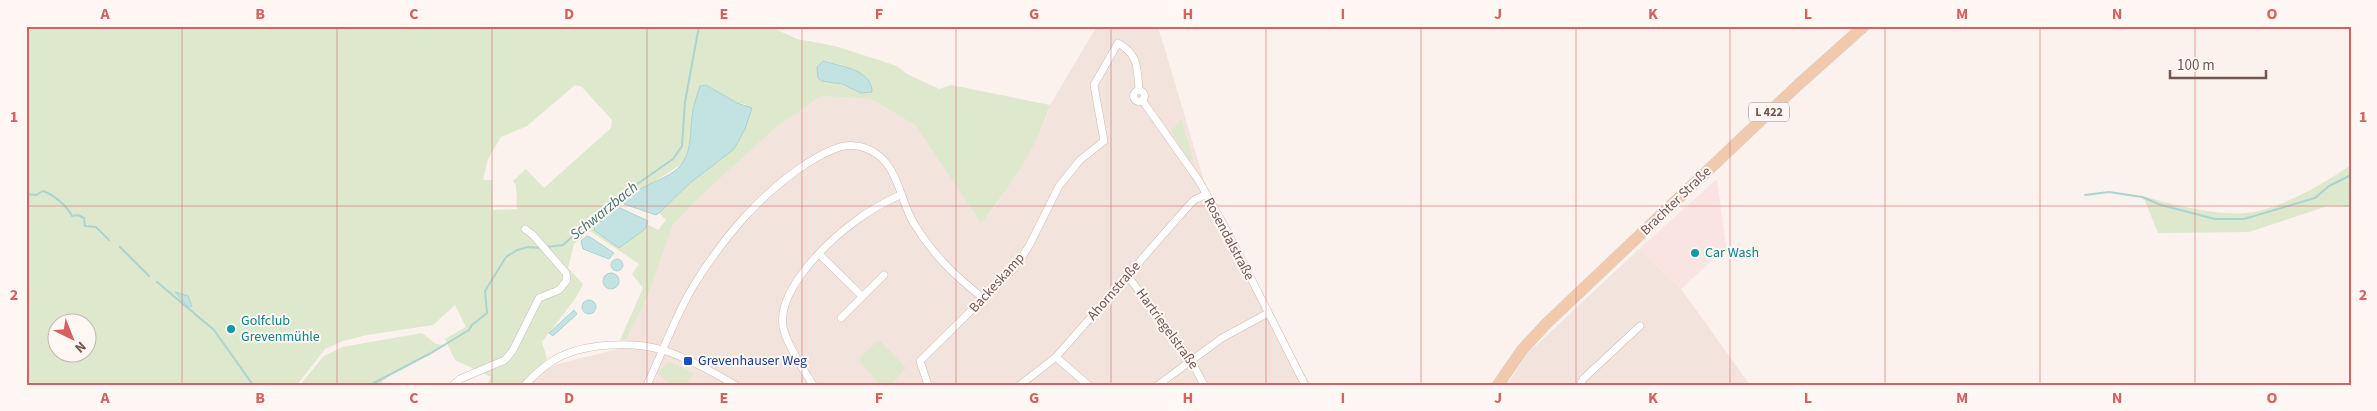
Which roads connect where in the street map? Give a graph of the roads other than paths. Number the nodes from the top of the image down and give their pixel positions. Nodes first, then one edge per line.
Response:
1 (1859, 28) edge
2 (1091, 149) joint
3 (900, 195) junction
4 (1205, 195) junction
5 (524, 229) dead end
6 (819, 254) junction
7 (884, 275) dead end
8 (1128, 275) junction
9 (862, 296) junction
10 (984, 299) junction
11 (1268, 313) junction
12 (841, 318) dead end
13 (1640, 326) dead end
14 (663, 350) junction
15 (1056, 356) junction
16 (1191, 360) junction
17 (453, 385) edge
18 (525, 385) edge
19 (647, 385) edge
20 (736, 385) edge
21 (813, 385) edge
22 (928, 385) edge
23 (1020, 385) edge
24 (1088, 385) edge
25 (1158, 385) edge
26 (1204, 385) edge
27 (1304, 385) edge
28 (1498, 385) edge
29 (1580, 385) edge

1 - 28 main road, Brachter Straße / L 422
2 - 4 street, Rosendalstraße
2 - 10 street, Backeskamp
3 - 6 street
3 - 10 street
3 - 14 street
4 - 8 street, Ahornstraße
4 - 11 street, Rosendalstraße
5 - 17 street
6 - 9 street
6 - 21 street
7 - 9 street
8 - 15 street, Ahornstraße
8 - 16 street, Hartriegelstraße
9 - 12 street
10 - 22 street, Backeskamp
11 - 16 street
11 - 27 street, Rosendalstraße
13 - 29 street
14 - 18 street
14 - 19 street
14 - 20 street
15 - 23 street, Ahornstraße
15 - 24 street
16 - 25 street
16 - 26 street, Hartriegelstraße

